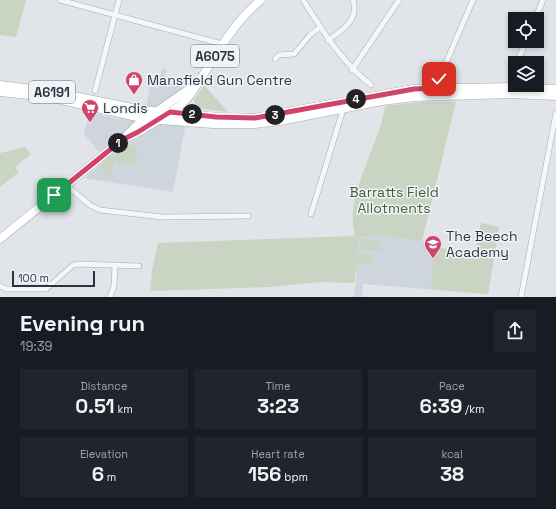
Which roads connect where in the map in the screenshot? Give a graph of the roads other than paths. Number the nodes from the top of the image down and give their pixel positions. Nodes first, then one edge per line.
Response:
1 (60, 0) edge
2 (119, 0) edge
3 (261, 0) edge
4 (303, 0) edge
5 (354, 0) edge
6 (399, 0) edge
7 (473, 0) edge
8 (543, 0) edge
9 (538, 12) edge
10 (115, 14) junction
11 (319, 28) junction
12 (328, 40) junction
13 (222, 44) junction
14 (275, 59) dead end
15 (352, 70) junction
16 (0, 85) edge
17 (195, 86) junction
18 (371, 86) dead end
19 (556, 89) edge
20 (544, 90) edge
21 (95, 91) dead end
22 (508, 91) edge
23 (0, 92) edge
24 (439, 92) junction
25 (520, 92) edge
26 (190, 96) junction
27 (556, 96) edge
28 (340, 105) junction
29 (157, 111) junction
30 (170, 112) junction
31 (120, 113) junction
32 (556, 113) edge
33 (197, 115) junction
34 (146, 118) junction
35 (159, 120) junction
36 (128, 133) junction
37 (122, 140) junction
38 (66, 185) junction
39 (311, 214) dead end
40 (248, 216) dead end
41 (0, 238) edge
42 (116, 265) junction
43 (140, 266) dead end
44 (0, 286) edge
45 (110, 297) edge
46 (521, 297) edge

1 - 10 street
2 - 10 street
3 - 13 main road, A6075
4 - 11 street
5 - 12 street
6 - 15 street
7 - 24 street
8 - 9 street
10 - 13 street
10 - 21 street
11 - 12 street
11 - 14 street
12 - 15 street
13 - 17 main road, A6075
15 - 18 street
16 - 29 main road, A6191
17 - 26 main road, A6075
17 - 29 main road, A6075
19 - 20 main road, A6191
22 - 24 main road, A6191
23 - 31 main road, A6191
24 - 28 main road, A6191
25 - 27 main road, A6191
26 - 30 main road, A6075
26 - 33 main road
28 - 33 main road, A6191
28 - 35 main road, A6191
28 - 39 street
29 - 30 main road, A6191
29 - 34 main road, A6075
30 - 33 main road, A6191
30 - 35 main road, A6075
31 - 34 main road, A6191
31 - 36 main road
32 - 46 street
34 - 35 main road, A6191
34 - 36 main road, A6075
35 - 37 main road, A6075
36 - 37 main road, A6075
37 - 38 main road, A6075
38 - 40 street
38 - 41 main road, A6075
42 - 43 street
42 - 44 street
42 - 45 street

